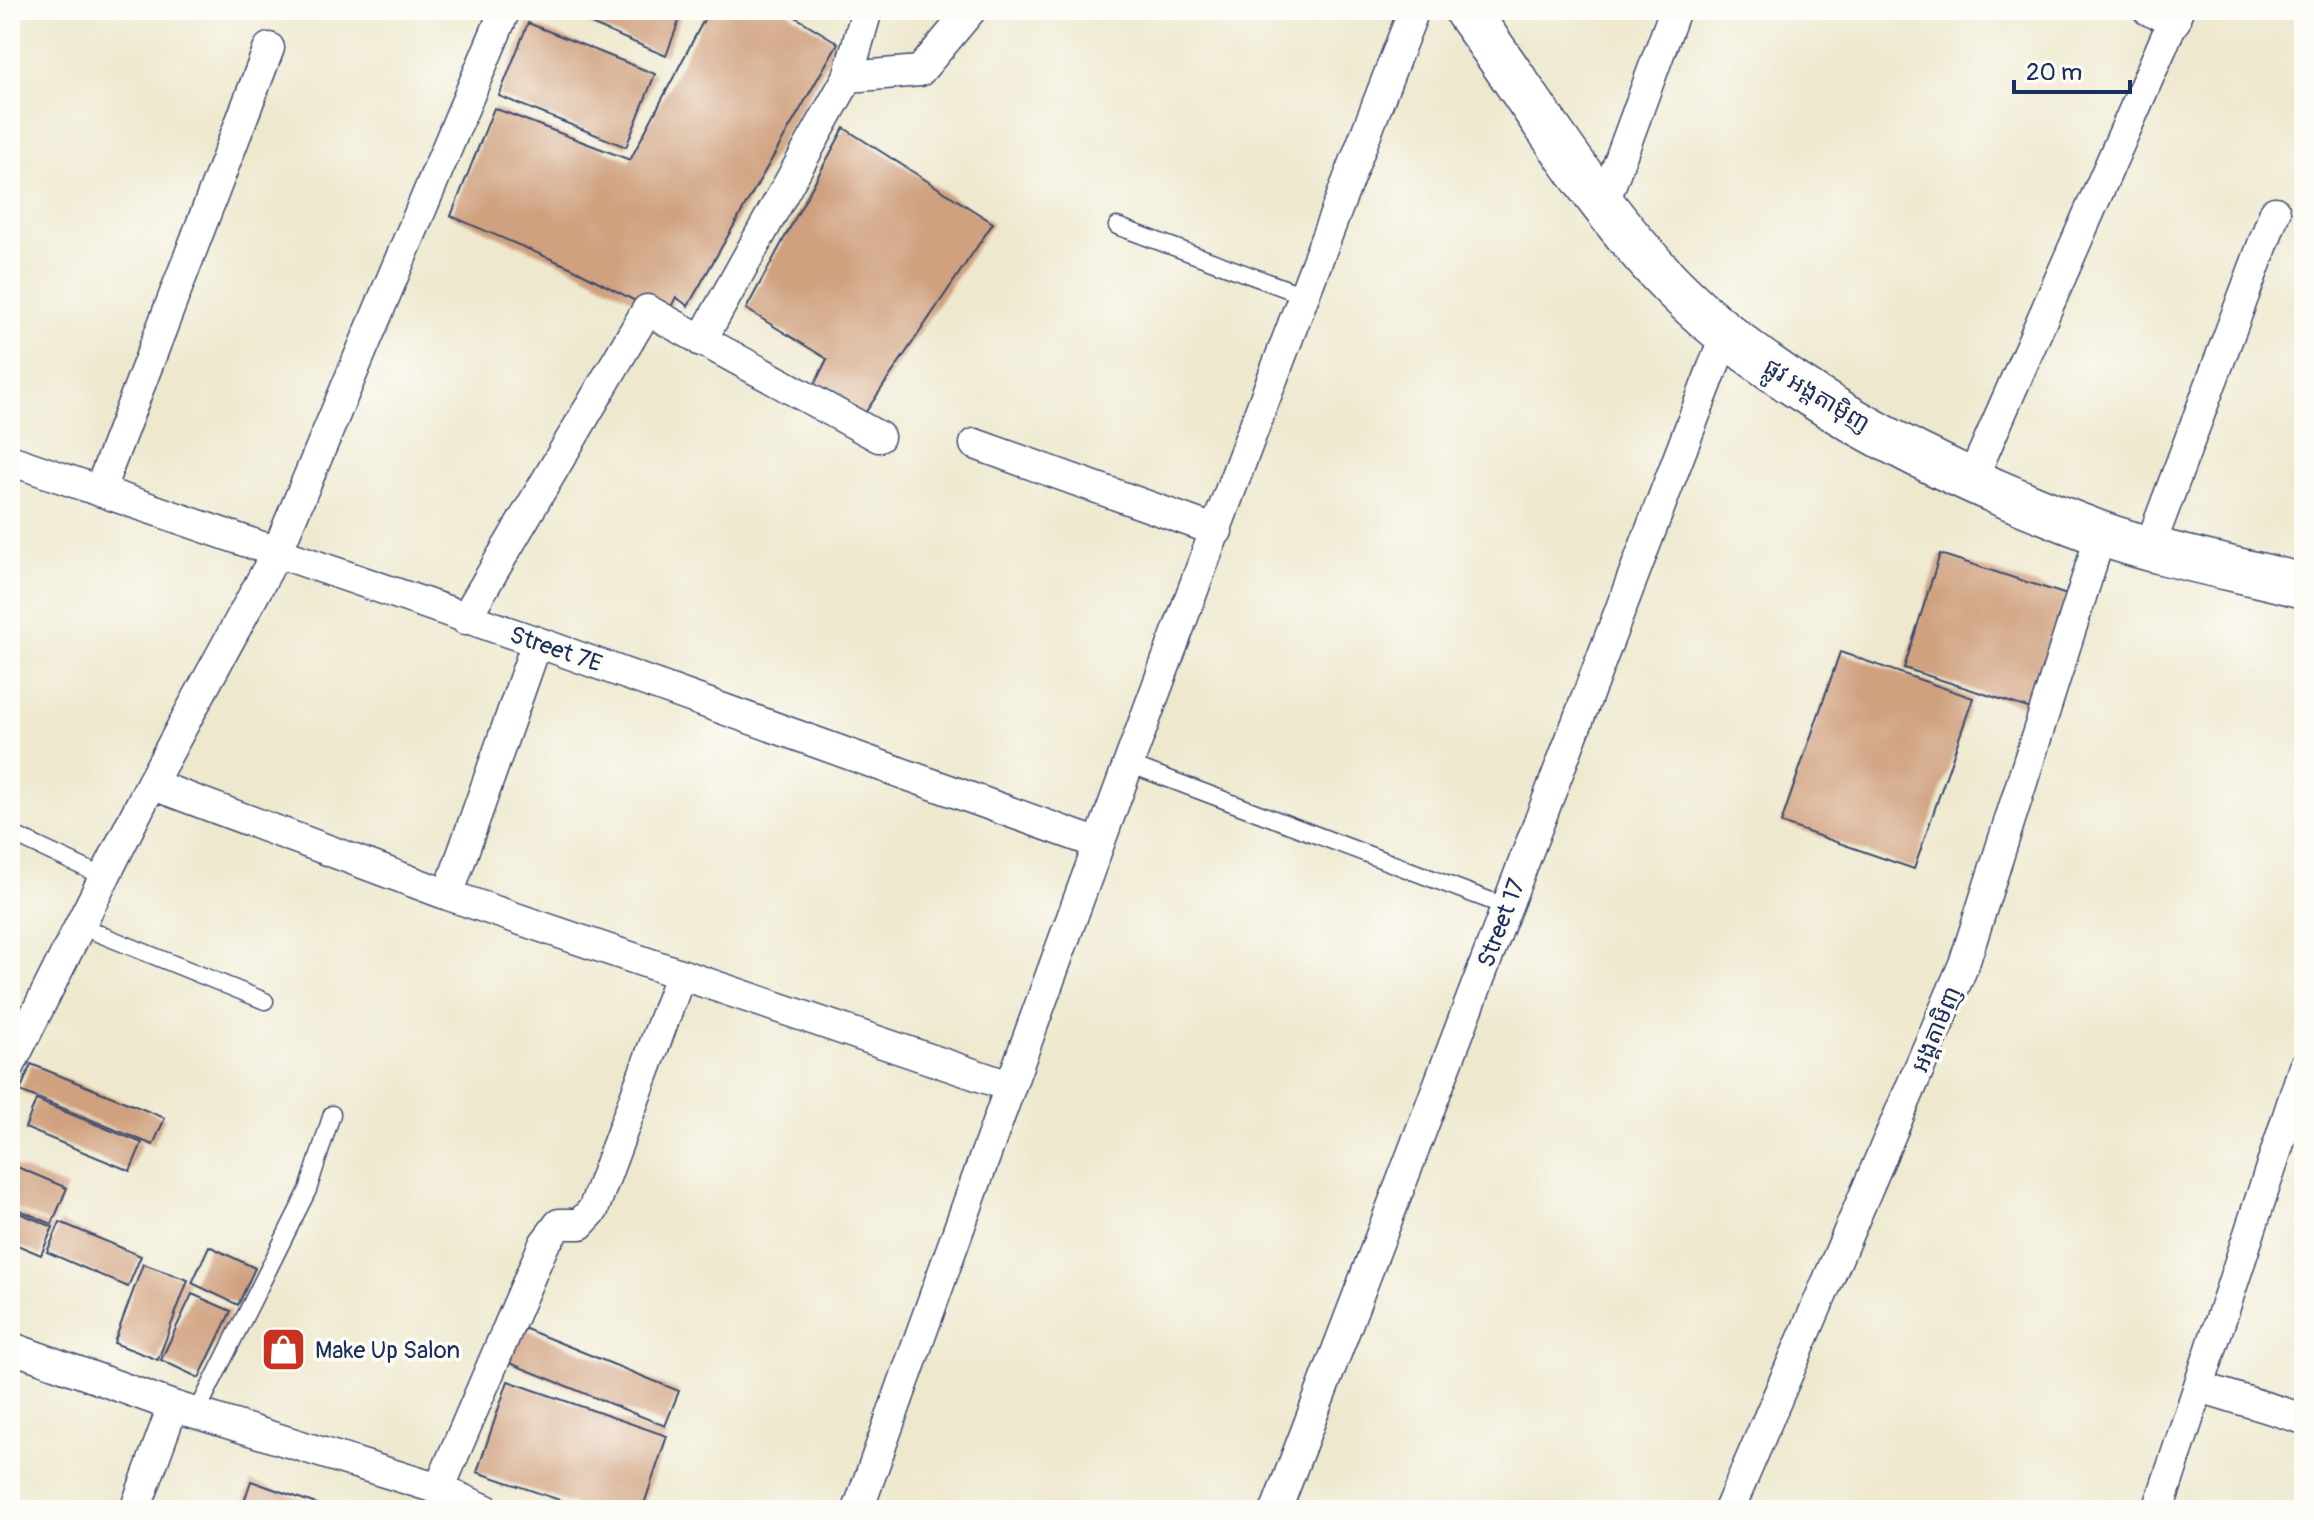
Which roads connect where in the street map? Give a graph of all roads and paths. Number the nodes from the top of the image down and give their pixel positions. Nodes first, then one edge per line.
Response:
1 (505, 10) edge
2 (867, 10) edge
3 (971, 10) edge
4 (1414, 10) edge
5 (1466, 10) edge
6 (1675, 10) edge
7 (2167, 14) edge
8 (269, 48) dead end
9 (848, 77) junction
10 (1604, 203) junction
11 (2275, 212) dead end
12 (1117, 226) dead end
13 (1303, 295) junction
14 (1725, 336) junction
15 (701, 341) junction
16 (879, 437) dead end
17 (975, 444) dead end
18 (10, 460) edge
19 (1972, 479) junction
20 (100, 489) junction
21 (1217, 531) junction
22 (2101, 534) junction
23 (2150, 546) junction
24 (277, 552) junction
25 (2304, 586) edge
26 (465, 619) junction
27 (537, 642) junction
28 (1129, 764) junction
29 (151, 784) junction
30 (10, 833) edge
31 (1099, 844) junction
32 (104, 877) junction
33 (448, 895) junction
34 (1507, 907) junction
35 (80, 926) junction
36 (680, 976) junction
37 (265, 1001) dead end
38 (11, 1062) edge
39 (2304, 1067) edge
40 (1009, 1086) junction
41 (332, 1114) dead end
42 (10, 1347) edge
43 (2200, 1387) junction
44 (184, 1410) junction
45 (2304, 1419) edge
46 (439, 1489) junction
47 (135, 1510) edge
48 (486, 1510) edge
49 (858, 1510) edge
50 (1276, 1510) edge
51 (1729, 1510) edge
52 (2158, 1510) edge

1 - 24 street
2 - 9 street
3 - 9 street
4 - 13 street
5 - 10 street, ផ្លូវ អង្តតាម៉ិញ
6 - 10 street
7 - 19 street
8 - 20 street
9 - 15 street
10 - 14 street, ផ្លូវ អង្តតាម៉ិញ
11 - 23 street
12 - 13 lane
13 - 21 street
14 - 19 street, ផ្លូវ អង្តតាម៉ិញ
14 - 34 street, Street 17
15 - 16 street
15 - 26 street
17 - 21 street
18 - 20 street, Street 7E
19 - 22 street, ផ្លូវ អង្តតាម៉ិញ
20 - 24 street, Street 7E
21 - 28 street
22 - 23 street, ផ្លូវ អង្តតាម៉ិញ
22 - 51 street, អង្គតាមិញ
23 - 25 street, ផ្លូវ អង្តតាម៉ិញ
24 - 26 street, Street 7E
24 - 29 street
26 - 27 street, Street 7E
27 - 31 street, Street 7E
27 - 33 street
28 - 31 street
28 - 34 lane
29 - 32 street
29 - 33 street
30 - 32 lane
31 - 40 street
32 - 35 street
33 - 36 street
34 - 50 street, Street 17
35 - 37 lane
35 - 38 street
36 - 40 street
36 - 46 street
39 - 43 street
40 - 49 street
41 - 44 lane
42 - 44 street
43 - 45 street
43 - 52 street
44 - 46 street
44 - 47 street
46 - 48 street

